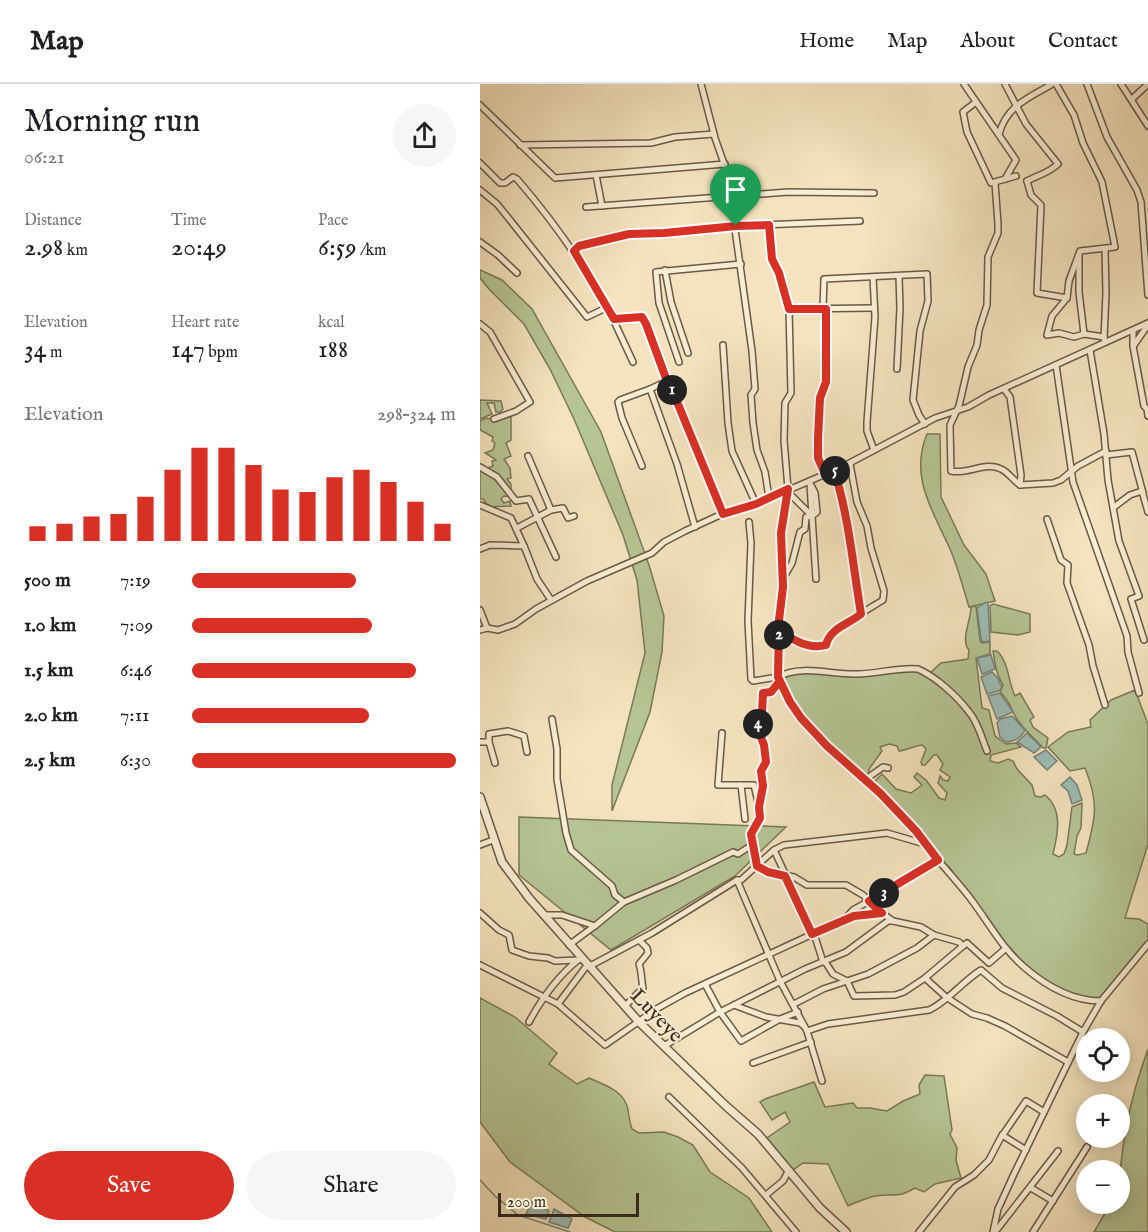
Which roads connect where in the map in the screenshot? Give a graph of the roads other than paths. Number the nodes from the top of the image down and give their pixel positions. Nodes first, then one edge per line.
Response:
1 (701, 84) edge
2 (964, 84) edge
3 (1005, 84) edge
4 (1054, 84) edge
5 (1087, 84) edge
6 (1121, 84) edge
7 (1148, 84) edge
8 (1132, 99) junction
9 (976, 102) junction
10 (480, 105) edge
11 (1016, 106) junction
12 (1148, 126) edge
13 (714, 134) junction
14 (999, 134) junction
15 (520, 145) junction
16 (480, 163) edge
17 (725, 164) junction
18 (1009, 171) junction
19 (596, 175) junction
20 (1016, 176) junction
21 (1005, 179) junction
22 (1027, 181) junction
23 (995, 183) junction
24 (480, 190) edge
25 (874, 193) dead end
26 (731, 196) junction
27 (1148, 199) edge
28 (1140, 202) junction
29 (602, 206) junction
30 (586, 207) dead end
31 (860, 221) dead end
32 (769, 225) junction
33 (736, 226) junction
34 (480, 242) edge
35 (1105, 249) junction
36 (574, 251) junction
37 (1079, 253) junction
38 (741, 264) junction
39 (665, 270) junction
40 (517, 273) dead end
41 (899, 276) junction
42 (873, 277) junction
43 (1148, 295) edge
44 (1067, 298) junction
45 (608, 307) junction
46 (789, 309) junction
47 (824, 309) junction
48 (874, 309) junction
49 (614, 319) junction
50 (480, 324) edge
51 (1148, 324) edge
52 (1133, 331) junction
53 (1084, 334) junction
54 (1104, 340) junction
55 (723, 345) dead end
56 (1133, 346) junction
57 (1090, 350) junction
58 (688, 353) dead end
59 (633, 362) dead end
60 (680, 362) dead end
61 (1056, 365) junction
62 (897, 369) dead end
63 (667, 381) junction
64 (650, 389) junction
65 (1004, 389) junction
66 (958, 410) junction
67 (1148, 416) edge
68 (494, 419) dead end
69 (925, 424) junction
70 (874, 450) junction
71 (1106, 453) junction
72 (528, 456) dead end
73 (850, 464) junction
74 (642, 466) dead end
75 (480, 467) edge
76 (834, 470) junction
77 (1071, 471) junction
78 (825, 474) junction
79 (811, 482) junction
80 (1020, 485) junction
81 (787, 491) junction
82 (1143, 493) junction
83 (769, 498) junction
84 (756, 504) junction
85 (480, 505) edge
86 (1114, 507) junction
87 (551, 510) junction
88 (1148, 512) edge
89 (723, 514) junction
90 (574, 516) dead end
91 (812, 516) junction
92 (538, 517) junction
93 (1047, 519) dead end
94 (749, 522) dead end
95 (695, 527) junction
96 (517, 528) junction
97 (524, 546) junction
98 (480, 549) edge
99 (556, 557) dead end
100 (783, 578) junction
101 (816, 579) dead end
102 (551, 600) junction
103 (480, 610) edge
104 (861, 614) junction
105 (488, 628) junction
106 (779, 629) junction
107 (480, 630) edge
108 (1144, 640) dead end
109 (779, 679) junction
110 (1139, 693) dead end
111 (1105, 705) dead end
112 (552, 719) dead end
113 (722, 733) dead end
114 (480, 742) edge
115 (489, 742) junction
116 (987, 751) dead end
117 (527, 752) dead end
118 (495, 764) dead end
119 (888, 768) dead end
120 (866, 779) junction
121 (741, 785) junction
122 (480, 797) edge
123 (759, 807) junction
124 (745, 819) dead end
125 (493, 840) junction
126 (925, 844) junction
127 (480, 845) edge
128 (752, 845) junction
129 (774, 850) junction
130 (938, 860) junction
131 (757, 866) junction
132 (785, 876) junction
133 (737, 880) junction
134 (869, 901) junction
135 (624, 902) junction
136 (480, 913) edge
137 (882, 913) junction
138 (543, 915) junction
139 (845, 919) junction
140 (893, 921) junction
141 (596, 926) junction
142 (812, 934) junction
143 (934, 935) junction
144 (639, 940) junction
145 (1148, 944) edge
146 (569, 945) junction
147 (963, 946) junction
148 (1005, 949) junction
149 (770, 953) junction
150 (580, 959) junction
151 (823, 962) junction
152 (989, 963) junction
153 (480, 965) edge
154 (589, 965) junction
155 (981, 970) junction
156 (925, 978) junction
157 (780, 981) junction
158 (847, 981) junction
159 (705, 984) junction
160 (544, 995) junction
161 (946, 997) junction
162 (1101, 1001) junction
163 (558, 1004) junction
164 (794, 1004) junction
165 (734, 1005) junction
166 (625, 1006) junction
167 (720, 1012) junction
168 (798, 1012) junction
169 (780, 1019) junction
170 (528, 1022) dead end
171 (639, 1022) junction
172 (1076, 1028) edge
173 (1085, 1028) edge
174 (806, 1029) junction
175 (811, 1042) junction
176 (664, 1046) junction
177 (1076, 1046) edge
178 (1068, 1062) junction
179 (753, 1063) dead end
180 (822, 1081) dead end
181 (669, 1097) dead end
182 (1044, 1112) junction
183 (1002, 1135) junction
184 (1087, 1148) dead end
185 (1026, 1150) junction
186 (1058, 1151) dead end
187 (789, 1170) junction
188 (1031, 1188) junction
189 (766, 1195) junction
190 (1053, 1201) junction
191 (796, 1232) edge
192 (846, 1232) edge
193 (920, 1232) edge
194 (994, 1232) edge
195 (1033, 1232) edge

1 - 13 street
2 - 9 street
3 - 11 street
4 - 11 street
4 - 35 street
5 - 28 street
6 - 8 street
7 - 8 street
8 - 12 street
9 - 14 street
9 - 23 street
10 - 15 street
11 - 14 street
11 - 22 street
13 - 15 street
13 - 17 street
14 - 18 street
15 - 19 street
16 - 36 street
17 - 19 street
17 - 26 street
18 - 20 street
18 - 21 street
19 - 29 street
20 - 21 street
20 - 22 street
21 - 23 street
22 - 44 street
23 - 66 street
24 - 45 street
25 - 26 street
26 - 29 street
26 - 33 street
27 - 28 street
28 - 43 street
29 - 30 street
31 - 32 street
32 - 33 street
32 - 46 street
33 - 36 street
33 - 38 street
34 - 40 street
35 - 37 street
35 - 54 street
36 - 45 street
37 - 44 street
37 - 53 street
38 - 39 street
38 - 83 street
39 - 58 street
39 - 60 street
41 - 42 street
41 - 62 street
41 - 69 street
42 - 47 street
42 - 48 street
44 - 53 street
45 - 49 street
46 - 47 street
46 - 81 street
47 - 48 street
47 - 78 street
48 - 70 street
49 - 59 street
49 - 63 street
50 - 68 street
51 - 52 street
51 - 56 street
52 - 54 street
52 - 56 street
53 - 54 street
54 - 57 street
55 - 84 street
56 - 67 street
57 - 61 street
57 - 71 street
61 - 65 street
61 - 77 street
63 - 64 street
63 - 89 street
64 - 74 street
64 - 95 street
65 - 66 street
65 - 80 street
66 - 69 street
66 - 80 street
69 - 70 street
70 - 73 street
71 - 77 street
71 - 82 street
71 - 86 street
72 - 87 street
73 - 76 street
73 - 104 street
75 - 92 street
76 - 78 street
76 - 104 street
77 - 80 street
77 - 110 street
78 - 79 street
79 - 81 street
79 - 91 street
81 - 83 street
81 - 91 street
81 - 100 street
82 - 86 street
82 - 88 street
83 - 84 street
84 - 89 street
85 - 96 street
86 - 108 street
87 - 90 street
87 - 92 street
89 - 95 street
91 - 100 street
91 - 101 street
92 - 96 street
92 - 99 street
93 - 111 street
94 - 109 street
95 - 102 street
96 - 97 street
97 - 98 street
97 - 102 street
100 - 106 street
102 - 105 street
103 - 105 street
104 - 106 street
105 - 107 street
106 - 109 street
109 - 116 street
109 - 120 street
109 - 123 street
112 - 135 street
113 - 121 street
114 - 115 street
115 - 117 street
115 - 118 street
119 - 120 street
120 - 126 street
121 - 123 street
121 - 124 street
122 - 125 street, Luyeye
123 - 128 street
125 - 127 street
125 - 138 street, Luyeye
126 - 129 street
126 - 130 street
128 - 131 street
128 - 135 street
129 - 131 street
129 - 132 street
130 - 134 street
130 - 148 street
131 - 132 street
131 - 133 street
132 - 134 street
132 - 142 street
133 - 144 street
133 - 149 street
134 - 137 street
134 - 139 street
135 - 141 street
136 - 150 street
137 - 139 street
137 - 140 street
138 - 141 street
138 - 146 street, Luyeye
139 - 142 street
140 - 143 street
140 - 151 street
141 - 146 street
142 - 149 street
142 - 151 street
143 - 147 street
143 - 158 street
144 - 154 street
144 - 166 street
145 - 162 street
146 - 150 street, Luyeye
147 - 152 street
147 - 156 street
148 - 152 street
148 - 162 street
149 - 157 street
149 - 159 street
150 - 154 street, Luyeye
150 - 160 street
151 - 157 street
151 - 158 street
152 - 155 street
153 - 160 street
154 - 163 street
154 - 166 street, Luyeye
155 - 161 street
155 - 172 street
156 - 158 street
156 - 161 street
157 - 164 street
157 - 165 street
158 - 164 street
159 - 167 street
159 - 171 street
160 - 163 street
160 - 170 street
161 - 174 street
161 - 178 street
162 - 173 street
163 - 171 street
164 - 168 street
165 - 167 street
165 - 169 street
166 - 171 street, Luyeye
167 - 169 street
167 - 176 street
168 - 169 street
168 - 174 street
169 - 174 street
171 - 176 street, Luyeye
174 - 175 street
175 - 179 street
175 - 180 street
176 - 187 street, Luyeye
177 - 178 street
178 - 182 street
181 - 189 street
182 - 183 street
182 - 185 street
183 - 185 street
183 - 193 street
184 - 190 street
185 - 194 street
186 - 188 street
187 - 189 street
187 - 192 street, Luyeye
188 - 190 street
188 - 194 street
189 - 191 street
190 - 195 street

